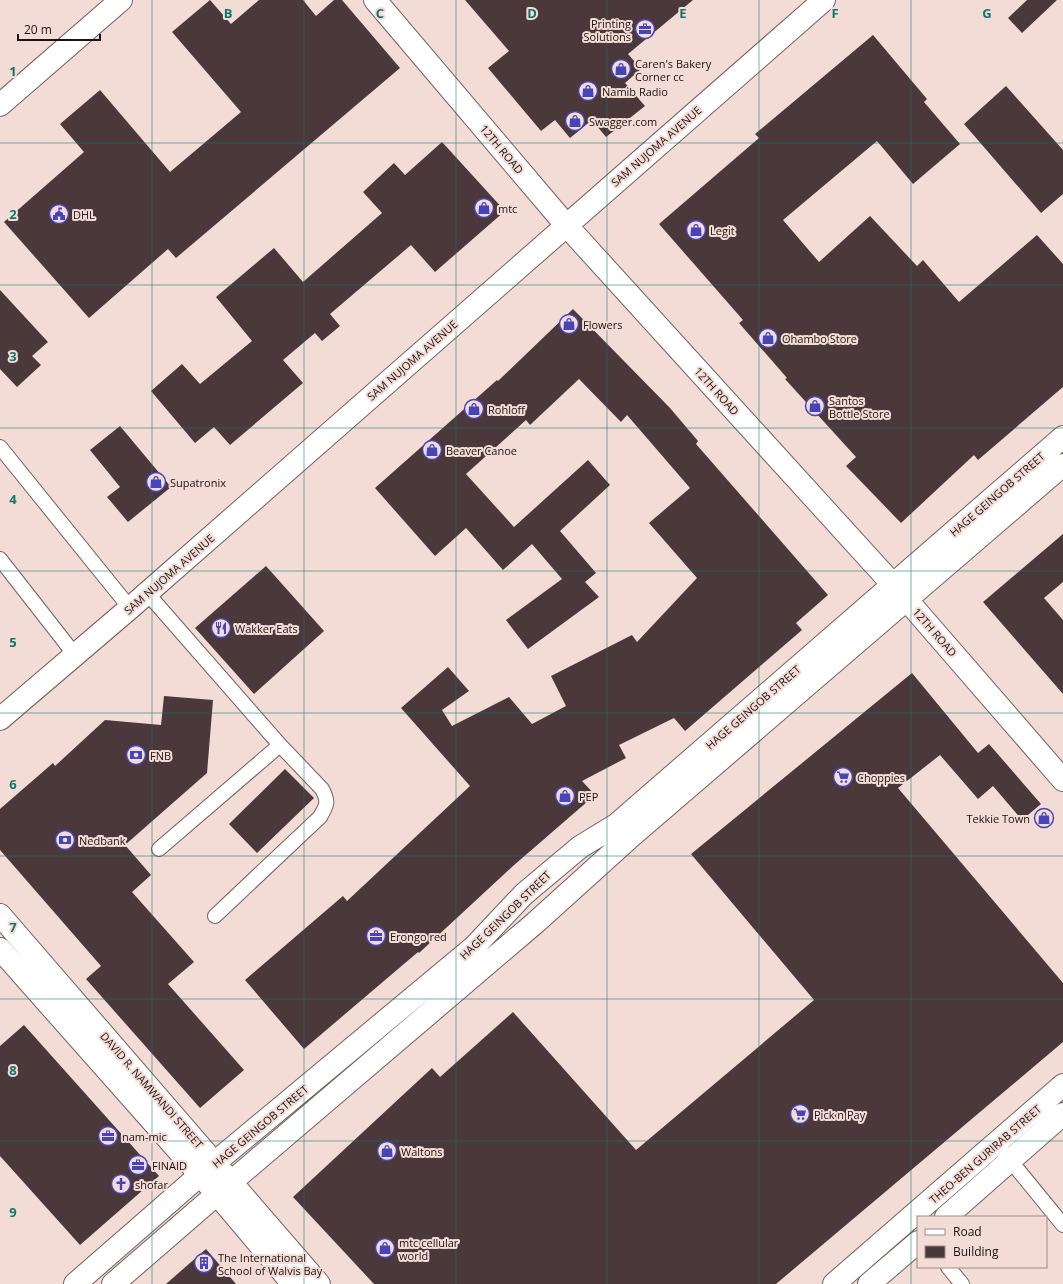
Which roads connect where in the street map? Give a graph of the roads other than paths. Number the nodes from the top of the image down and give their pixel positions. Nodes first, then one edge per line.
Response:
1 (121, 0) edge
2 (375, 0) edge
3 (824, 0) edge
4 (0, 105) edge
5 (566, 225) junction
6 (1063, 437) edge
7 (0, 447) edge
8 (1063, 464) edge
9 (0, 559) edge
10 (900, 592) junction
11 (147, 593) junction
12 (130, 608) junction
13 (75, 655) junction
14 (0, 719) edge
15 (280, 745) junction
16 (1063, 780) edge
17 (159, 849) dead end
18 (0, 915) edge
19 (215, 916) dead end
20 (0, 948) edge
21 (1063, 1085) edge
22 (1063, 1114) edge
23 (996, 1144) junction
24 (1010, 1161) junction
25 (208, 1169) junction
26 (224, 1188) junction
27 (922, 1216) edge
28 (947, 1216) edge
29 (913, 1225) edge
30 (1063, 1225) edge
31 (917, 1243) edge
32 (949, 1268) edge
33 (75, 1284) edge
34 (113, 1284) edge
35 (293, 1284) edge
36 (319, 1284) edge
37 (834, 1284) edge
38 (869, 1284) edge
39 (962, 1284) edge

1 - 4 street
2 - 5 street, 12TH ROAD
3 - 5 street, SAM NUJOMA AVENUE
5 - 10 street, 12TH ROAD
5 - 11 street, SAM NUJOMA AVENUE
6 - 10 street, HAGE GEINGOB STREET
7 - 12 lane
8 - 10 street, HAGE GEINGOB STREET
9 - 13 lane
10 - 16 street, 12TH ROAD
10 - 25 street, HAGE GEINGOB STREET
10 - 26 street, HAGE GEINGOB STREET
11 - 12 street, SAM NUJOMA AVENUE
11 - 15 lane
12 - 13 street, SAM NUJOMA AVENUE
13 - 14 street, SAM NUJOMA AVENUE
15 - 17 lane
15 - 19 lane
18 - 25 street, DAVID R. NAMWANDI STREET
20 - 25 street, DAVID R. NAMWANDI STREET
21 - 23 street, THEO-BEN GURIRAB STREET
22 - 24 street, THEO-BEN GURIRAB STREET
23 - 24 lane
23 - 27 street, THEO-BEN GURIRAB STREET
24 - 28 street, THEO-BEN GURIRAB STREET
24 - 30 lane
25 - 26 street, DAVID R. NAMWANDI STREET
25 - 33 street, HAGE GEINGOB STREET
26 - 34 street, HAGE GEINGOB STREET
26 - 35 street, DAVID R. NAMWANDI STREET
26 - 36 street, DAVID R. NAMWANDI STREET
29 - 37 street, THEO-BEN GURIRAB STREET
31 - 38 street
32 - 39 lane

